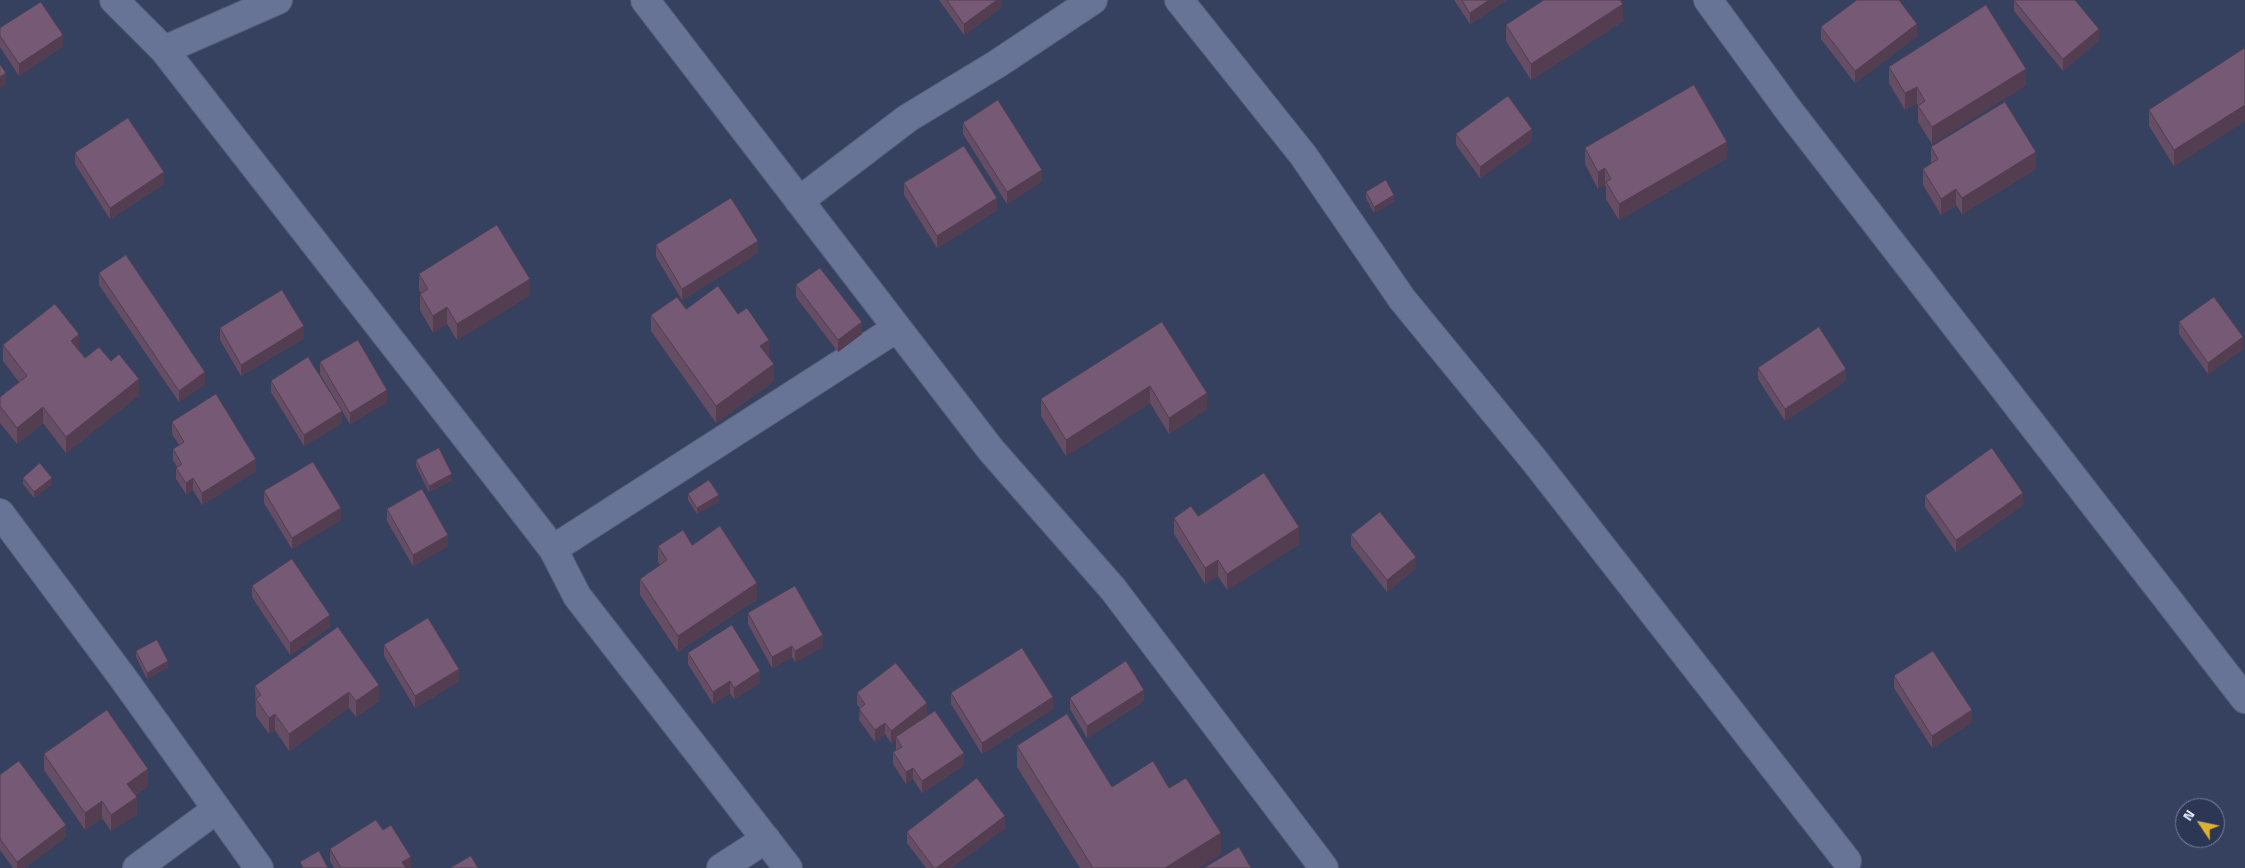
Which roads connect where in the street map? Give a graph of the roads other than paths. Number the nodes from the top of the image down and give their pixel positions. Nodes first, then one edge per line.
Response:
1 (114, 0) edge
2 (278, 0) edge
3 (645, 0) edge
4 (1093, 0) edge
5 (1179, 0) edge
6 (1708, 0) edge
7 (164, 50) junction
8 (799, 201) junction
9 (897, 328) junction
10 (0, 513) edge
11 (553, 549) junction
12 (2245, 699) edge
13 (216, 808) junction
14 (766, 839) junction
15 (1847, 861) dead end
16 (137, 868) edge
17 (260, 868) edge
18 (721, 868) edge
19 (788, 868) edge
20 (1324, 868) edge

1 - 7 street
2 - 7 street
3 - 8 street
4 - 8 street
5 - 15 street
6 - 12 street
7 - 11 street
8 - 9 street
9 - 11 street
9 - 20 street
10 - 13 street
11 - 14 street
13 - 16 street
13 - 17 street
14 - 18 street
14 - 19 street

